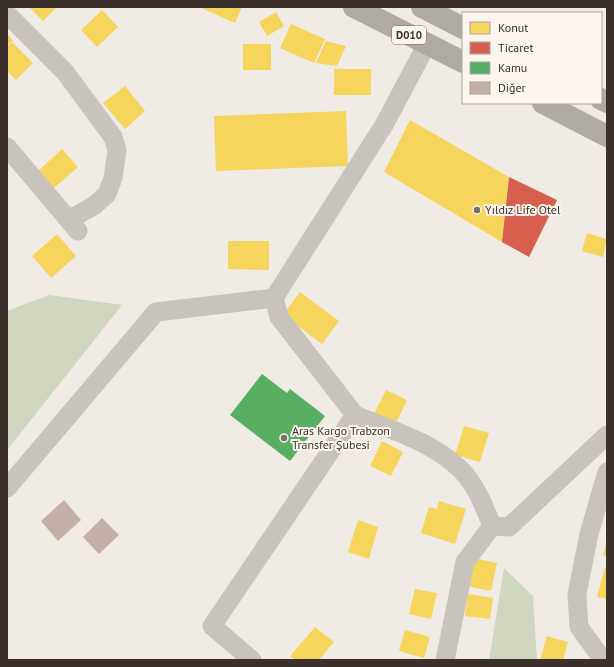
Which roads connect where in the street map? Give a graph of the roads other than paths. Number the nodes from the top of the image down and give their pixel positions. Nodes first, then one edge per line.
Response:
1 (354, 7) edge
2 (422, 7) edge
3 (7, 14) edge
4 (462, 27) edge
5 (427, 44) junction
6 (462, 62) edge
7 (544, 104) edge
8 (607, 136) edge
9 (7, 147) edge
10 (274, 298) junction
11 (355, 415) junction
12 (607, 435) edge
13 (607, 472) edge
14 (7, 488) edge
15 (492, 526) junction
16 (252, 660) edge
17 (445, 660) edge
18 (602, 660) edge

1 - 5 highway, D010
2 - 4 highway, D010
3 - 9 street
5 - 6 highway, D010
5 - 10 street
7 - 8 highway
10 - 11 street
10 - 14 street
11 - 15 street
11 - 16 street
12 - 15 street
13 - 18 street
15 - 17 street

